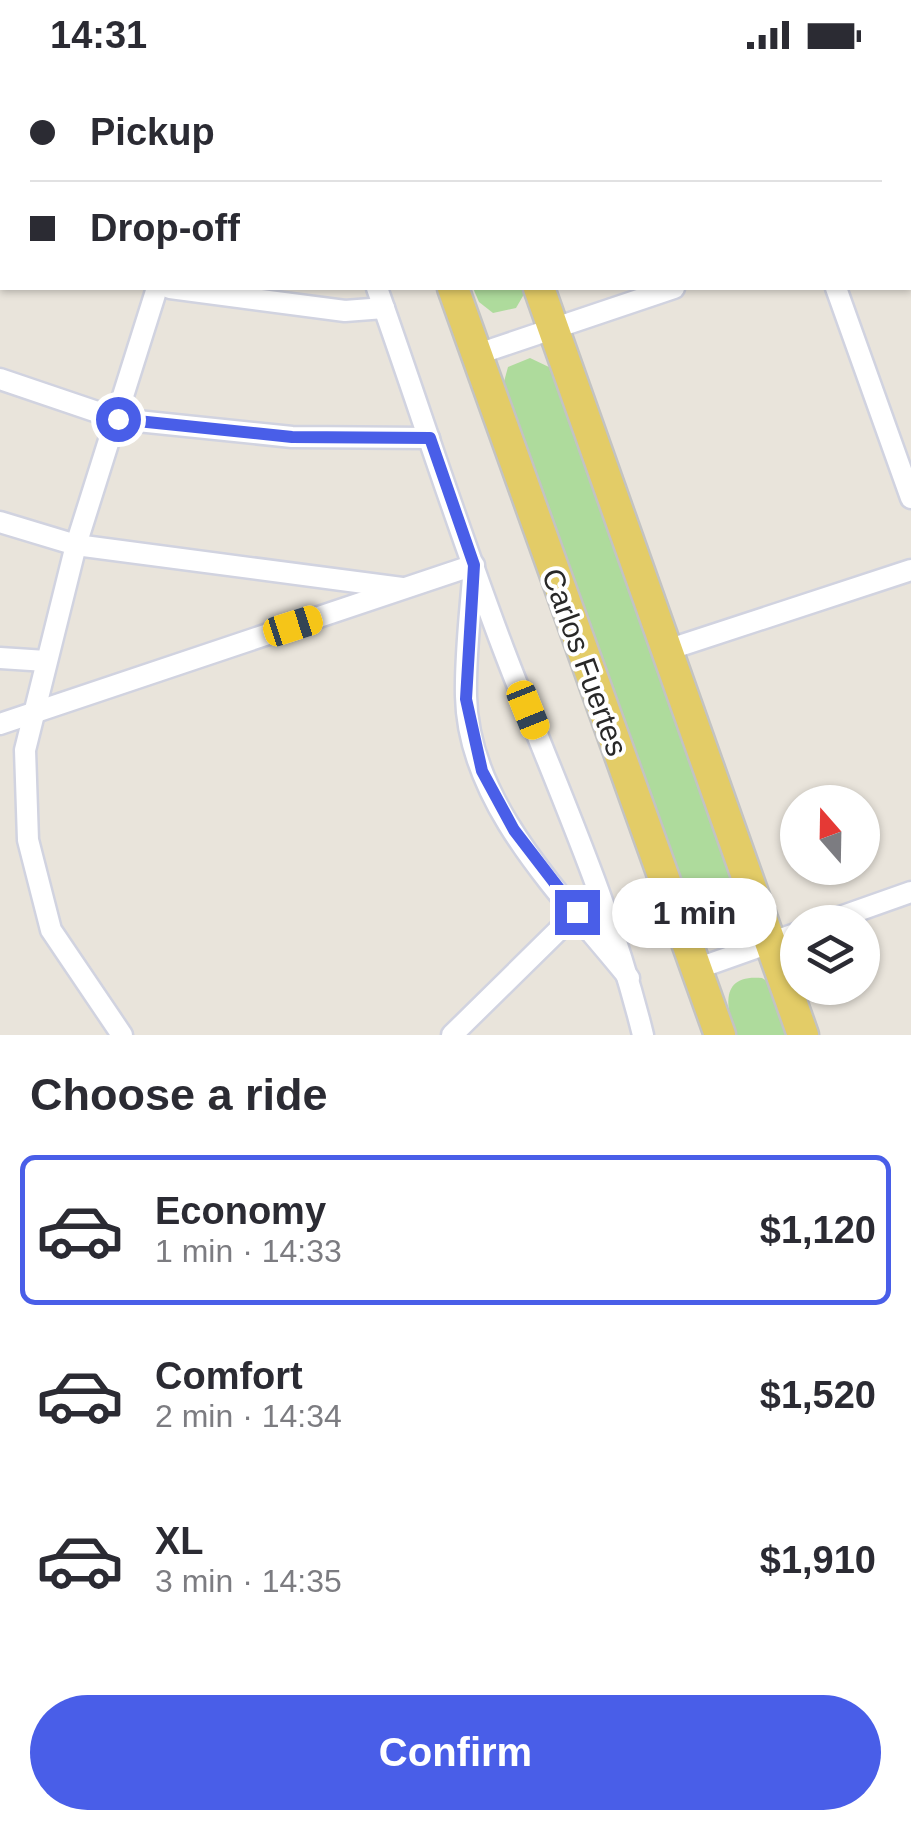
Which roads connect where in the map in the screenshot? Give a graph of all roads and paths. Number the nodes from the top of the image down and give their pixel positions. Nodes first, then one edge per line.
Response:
1 (156, 290) edge
2 (186, 290) edge
3 (378, 290) edge
4 (453, 290) edge
5 (540, 290) edge
6 (668, 290) edge
7 (837, 290) edge
8 (384, 308) junction
9 (552, 328) junction
10 (475, 354) junction
11 (0, 378) edge
12 (118, 419) junction
13 (430, 438) junction
14 (911, 498) edge
15 (0, 522) edge
16 (76, 545) junction
17 (474, 565) junction
18 (911, 570) edge
19 (405, 588) junction
20 (667, 650) junction
21 (0, 658) edge
22 (46, 661) junction
23 (32, 714) junction
24 (0, 724) edge
25 (911, 892) edge
26 (874, 905) edge
27 (577, 912) junction
28 (780, 927) edge
29 (780, 938) edge
30 (696, 969) junction
31 (629, 978) junction
32 (797, 1005) edge
33 (122, 1035) edge
34 (452, 1035) edge
35 (643, 1035) edge
36 (720, 1035) edge
37 (803, 1035) edge

1 - 12 street
2 - 8 street
3 - 8 street
4 - 10 main road, Carlos Fuertes
5 - 9 main road
6 - 9 street
7 - 14 street
8 - 13 street
9 - 10 street
9 - 20 main road
10 - 30 main road, Carlos Fuertes
11 - 12 street
12 - 13 street
12 - 16 street
13 - 17 street
15 - 16 street
16 - 19 street
16 - 22 street
17 - 19 street
17 - 27 street
17 - 31 street
18 - 20 street
19 - 23 street
20 - 28 main road
21 - 22 street
22 - 23 street
23 - 24 street
23 - 33 street
25 - 26 street
27 - 31 street
27 - 34 street
29 - 30 street
30 - 36 main road, Carlos Fuertes
31 - 35 street
32 - 37 main road

